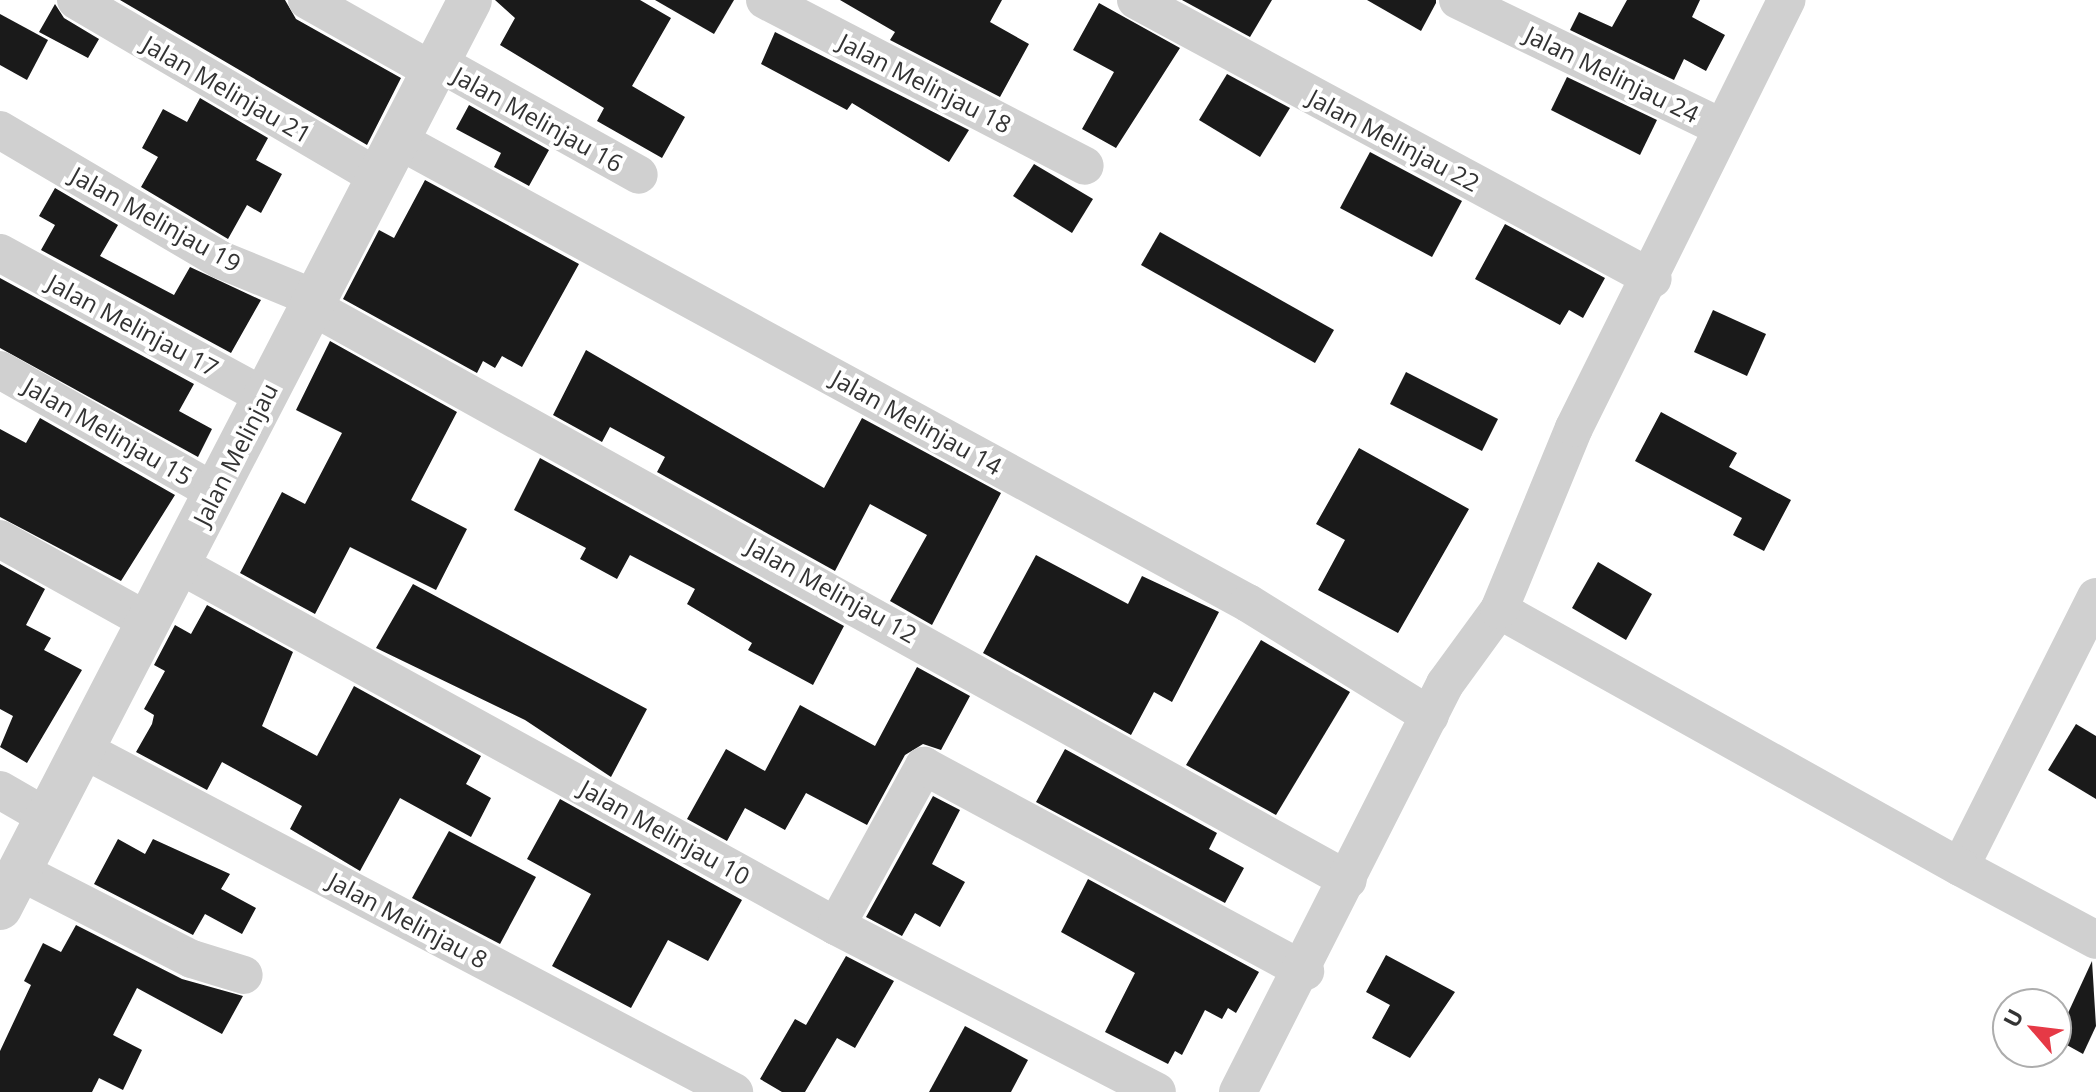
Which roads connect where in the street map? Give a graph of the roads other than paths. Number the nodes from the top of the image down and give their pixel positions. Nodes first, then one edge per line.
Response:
1 (76, 0) edge
2 (307, 0) edge
3 (470, 0) edge
4 (765, 0) edge
5 (1136, 0) edge
6 (1458, 0) edge
7 (1786, 0) edge
8 (435, 67) junction
9 (1721, 127) junction
10 (0, 130) edge
11 (388, 158) junction
12 (1085, 166) dead end
13 (639, 175) dead end
14 (0, 253) edge
15 (1653, 279) junction
16 (314, 302) junction
17 (0, 370) edge
18 (265, 397) junction
19 (215, 492) junction
20 (0, 539) edge
21 (178, 564) junction
22 (2096, 597) edge
23 (1499, 610) junction
24 (149, 622) junction
25 (1430, 716) junction
26 (82, 749) junction
27 (0, 790) edge
28 (47, 817) junction
29 (1960, 867) junction
30 (1348, 880) junction
31 (10, 889) edge
32 (836, 926) junction
33 (2096, 940) edge
34 (1305, 971) junction
35 (244, 975) dead end
36 (734, 1092) edge
37 (1157, 1092) edge
38 (1238, 1092) edge

1 - 11 street, Jalan Melinjau 21
2 - 8 street, Jalan Melinjau 16
3 - 8 street, Jalan Melinjau
4 - 12 street, Jalan Melinjau 18
5 - 15 street, Jalan Melinjau 22
6 - 9 street, Jalan Melinjau 24
7 - 9 street
8 - 11 street, Jalan Melinjau
8 - 13 street, Jalan Melinjau 16
9 - 15 street
10 - 16 street, Jalan Melinjau 19
11 - 16 street, Jalan Melinjau
11 - 25 street, Jalan Melinjau 14
14 - 18 street, Jalan Melinjau 17
15 - 23 street
16 - 18 street, Jalan Melinjau
16 - 30 street, Jalan Melinjau 12
17 - 19 street, Jalan Melinjau 15
18 - 19 street, Jalan Melinjau
19 - 21 street, Jalan Melinjau
20 - 24 street
21 - 24 street, Jalan Melinjau
21 - 32 street, Jalan Melinjau 10
22 - 29 street
23 - 25 street
23 - 29 street
24 - 26 street, Jalan Melinjau
25 - 30 street
26 - 28 street, Jalan Melinjau
26 - 36 street, Jalan Melinjau 8
27 - 28 street
28 - 31 street, Jalan Melinjau
29 - 33 street
30 - 34 street
31 - 35 street
32 - 34 street
32 - 37 street, Jalan Melinjau 10
34 - 38 street

